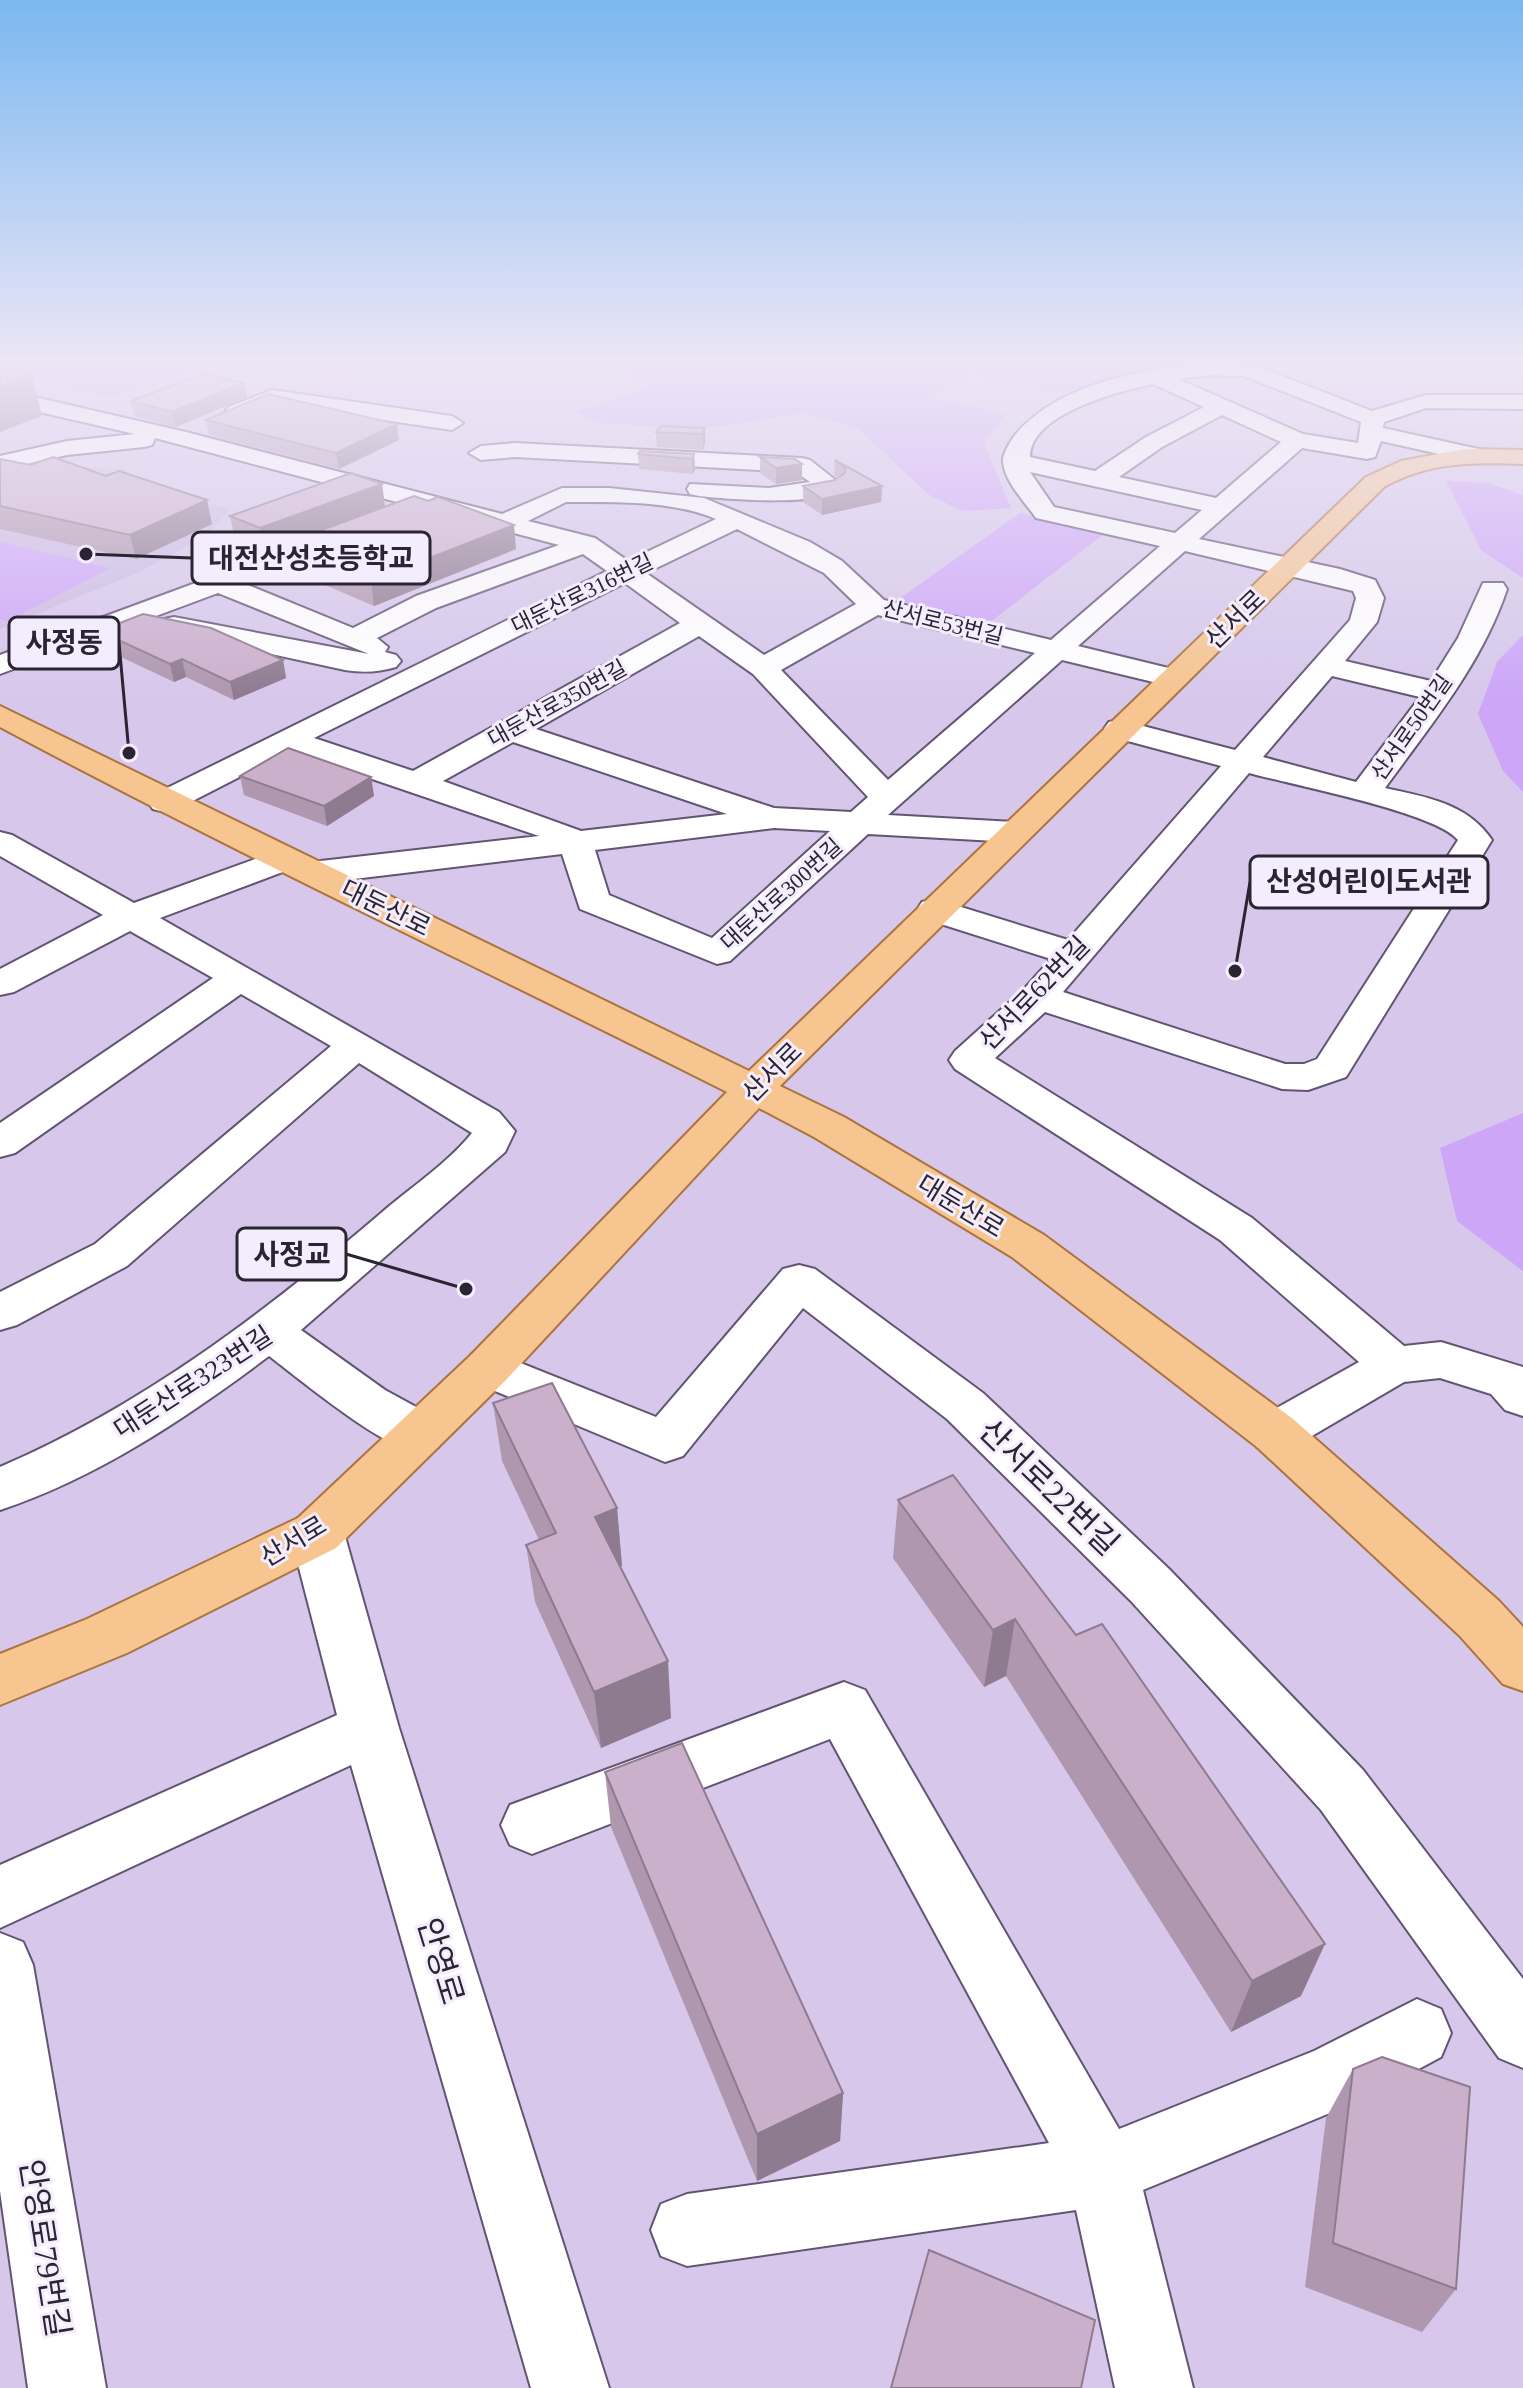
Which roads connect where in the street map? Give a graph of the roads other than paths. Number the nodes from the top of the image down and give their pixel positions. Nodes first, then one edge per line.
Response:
1 (324, 474) edge
2 (815, 474) edge
3 (1015, 474) edge
4 (1073, 474) edge
5 (1106, 474) edge
6 (1257, 474) edge
7 (1352, 474) edge
8 (1098, 480) junction
9 (432, 502) junction
10 (734, 506) junction
11 (1220, 506) junction
12 (504, 523) junction
13 (820, 530) dead end
14 (1177, 543) junction
15 (586, 544) junction
16 (1289, 567) junction
17 (625, 572) junction
18 (221, 584) junction
19 (1493, 589) dead end
20 (874, 606) junction
21 (132, 617) junction
22 (699, 624) junction
23 (353, 639) junction
24 (1057, 650) junction
25 (386, 661) dead end
26 (0, 665) edge
27 (1324, 665) junction
28 (428, 668) junction
29 (763, 668) junction
30 (1174, 678) junction
31 (1437, 692) junction
32 (0, 715) edge
33 (1120, 729) junction
34 (509, 730) junction
35 (289, 740) junction
36 (1240, 762) junction
37 (416, 783) junction
38 (1364, 794) junction
39 (887, 798) junction
40 (165, 802) junction
41 (774, 818) junction
42 (861, 822) junction
43 (1014, 832) junction
44 (0, 842) edge
45 (576, 842) junction
46 (298, 866) junction
47 (935, 910) junction
48 (128, 917) junction
49 (1075, 954) junction
50 (239, 978) junction
51 (0, 984) edge
52 (1038, 997) junction
53 (357, 1044) junction
54 (753, 1090) junction
55 (0, 1143) edge
56 (0, 1313) edge
57 (271, 1333) junction
58 (1394, 1365) junction
59 (488, 1368) junction
60 (1523, 1397) edge
61 (420, 1433) junction
62 (1275, 1433) junction
63 (0, 1489) edge
64 (317, 1533) junction
65 (1523, 1666) edge
66 (0, 1680) edge
67 (370, 1728) junction
68 (532, 1825) dead end
69 (0, 1897) edge
70 (0, 1965) edge
71 (1417, 2033) dead end
72 (1523, 2034) edge
73 (1103, 2171) junction
74 (687, 2230) dead end
75 (67, 2388) edge
76 (570, 2388) edge
77 (1154, 2388) edge

1 - 9 street
2 - 10 street
3 - 14 street
4 - 8 street
5 - 8 street
6 - 11 street, 대둔산로300번길
7 - 16 main road, 산서로
8 - 11 street
9 - 12 street
9 - 18 street
10 - 12 street, 산서로53번길
10 - 13 street
10 - 17 street, 대둔산로316번길
10 - 20 street, 산서로53번길
11 - 14 street, 대둔산로300번길
12 - 15 street
14 - 16 street
14 - 24 street, 대둔산로300번길
15 - 17 street
15 - 23 street
16 - 27 street, 산서로62번길
16 - 30 main road, 산서로
17 - 22 street
17 - 28 street, 대둔산로316번길
18 - 21 street
18 - 23 street
19 - 31 street, 산서로50번길
20 - 24 street, 산서로53번길
20 - 29 street
21 - 25 street
21 - 26 street
22 - 29 street
22 - 34 street, 대둔산로350번길
23 - 28 street
24 - 30 street, 산서로53번길
24 - 39 street, 대둔산로300번길
27 - 31 street
27 - 36 street, 산서로62번길
28 - 35 street, 대둔산로316번길
29 - 39 street
30 - 33 main road, 산서로
31 - 38 street, 산서로50번길
32 - 40 main road, 대둔산로
33 - 36 street, 산서로50번길
33 - 43 main road, 산서로
34 - 37 street, 대둔산로350번길
34 - 41 street
35 - 37 street
35 - 40 street, 대둔산로316번길
36 - 38 street, 산서로50번길
36 - 49 street, 산서로62번길
37 - 45 street
38 - 52 street
39 - 42 street, 대둔산로300번길
40 - 46 main road, 대둔산로
41 - 42 street, 대둔산로
41 - 45 street, 대둔산로
42 - 43 street, 대둔산로
42 - 45 street, 대둔산로300번길
43 - 47 main road, 산서로
44 - 48 street, 대둔산로323번길
45 - 46 street, 대둔산로
46 - 48 street
46 - 54 main road, 대둔산로
47 - 49 street
47 - 54 main road, 산서로
48 - 50 street, 대둔산로323번길
48 - 51 street
49 - 52 street, 산서로62번길
50 - 53 street, 대둔산로323번길
50 - 55 street
52 - 58 street, 산서로62번길
53 - 56 street
53 - 57 street, 대둔산로323번길
54 - 59 main road, 산서로
54 - 62 main road, 대둔산로
57 - 61 street
57 - 63 street, 대둔산로323번길
58 - 60 street
58 - 62 street
59 - 61 main road, 산서로
59 - 72 street, 산서로22번길
61 - 64 main road, 산서로
62 - 65 main road, 대둔산로
64 - 66 main road, 산서로
64 - 67 street, 안영로
67 - 69 street
67 - 76 street, 안영로
68 - 73 street
70 - 75 street, 안영로79번길
71 - 73 street
73 - 74 street
73 - 77 street

